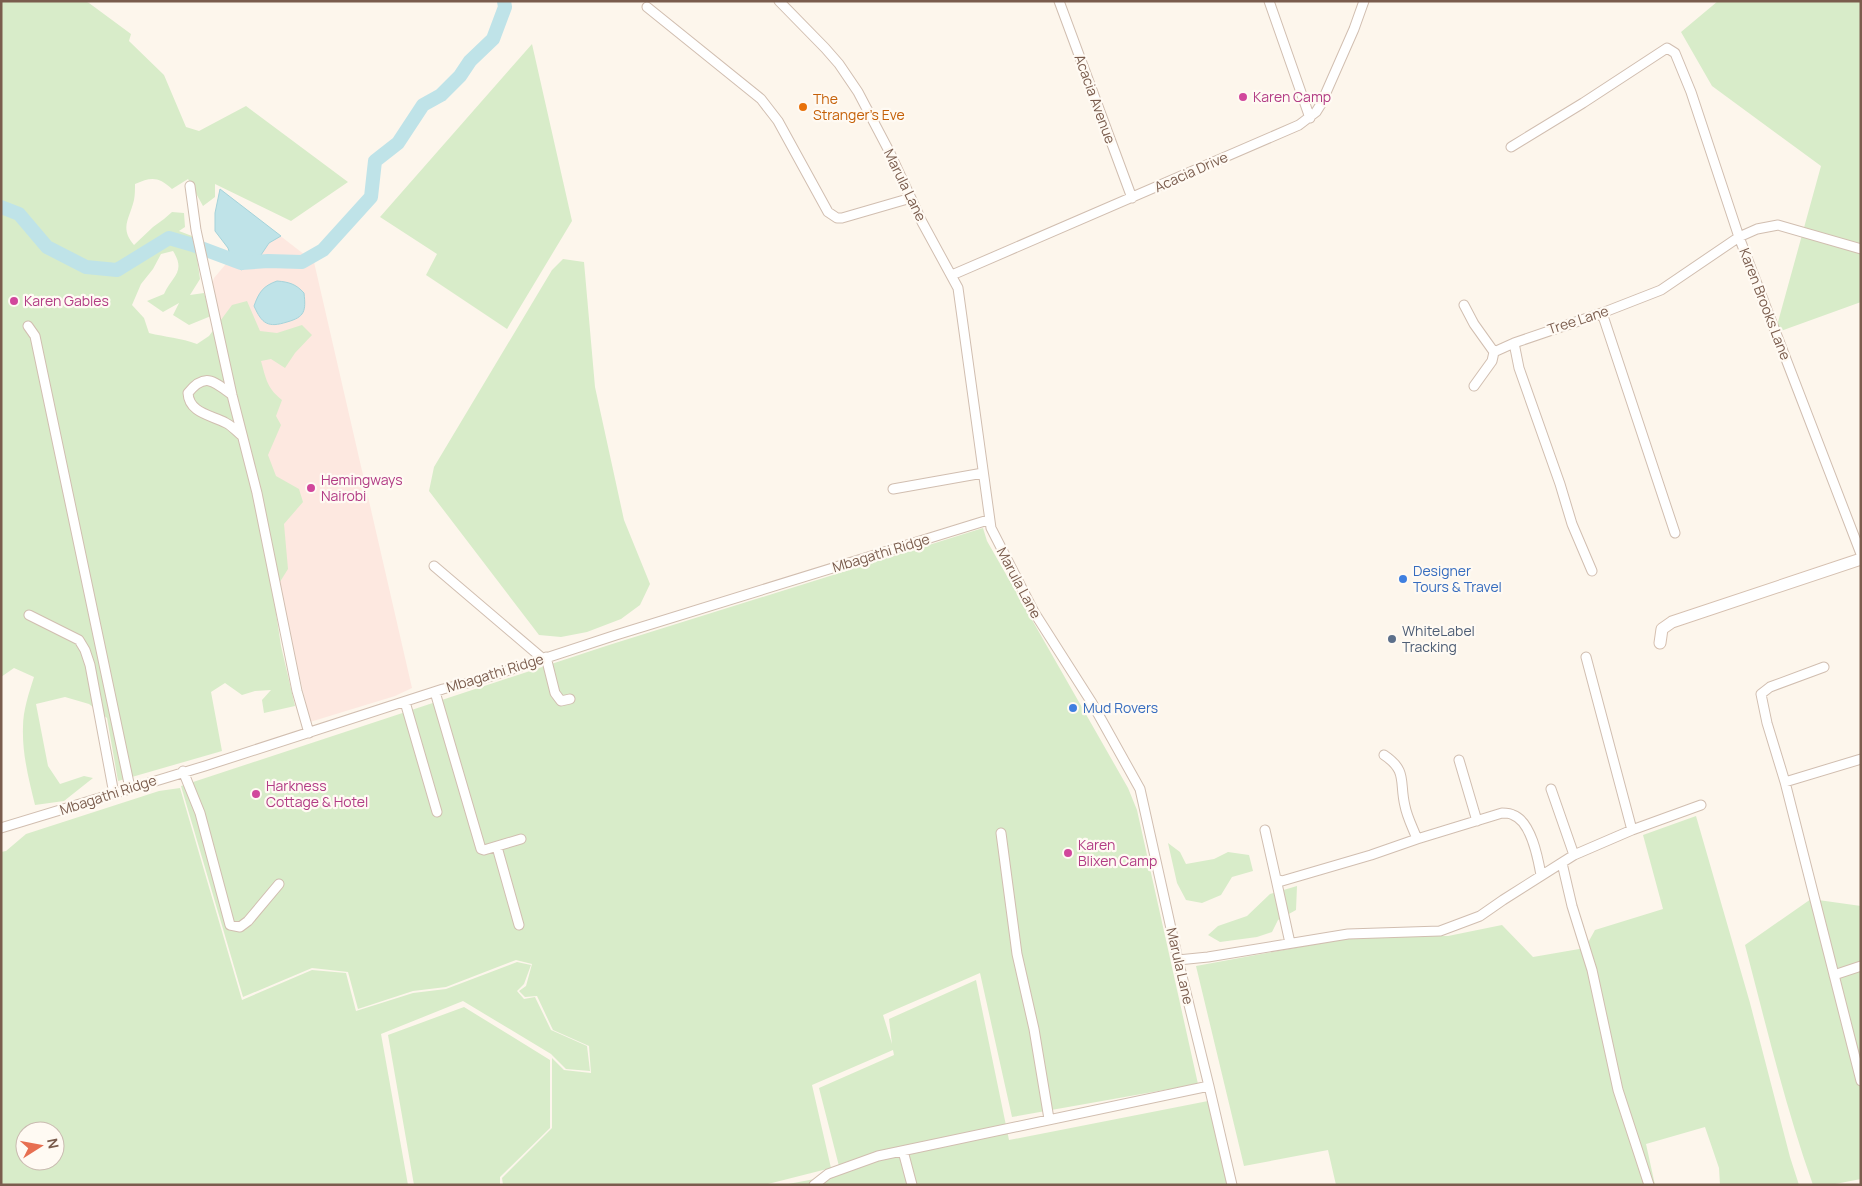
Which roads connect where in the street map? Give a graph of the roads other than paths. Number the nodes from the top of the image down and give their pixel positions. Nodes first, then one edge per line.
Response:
1 (779, 1) edge
2 (1059, 1) edge
3 (1269, 1) edge
4 (1364, 1) edge
5 (646, 7) dead end
6 (1310, 118) junction
7 (1511, 147) dead end
8 (190, 186) dead end
9 (911, 198) junction
10 (1132, 198) junction
11 (1740, 237) junction
12 (1861, 249) edge
13 (952, 275) junction
14 (1464, 305) dead end
15 (1602, 313) junction
16 (28, 326) dead end
17 (1514, 343) junction
18 (1494, 352) junction
19 (1474, 386) dead end
20 (232, 395) junction
21 (242, 436) junction
22 (982, 474) junction
23 (893, 489) dead end
24 (988, 520) junction
25 (1675, 533) dead end
26 (1861, 554) edge
27 (1861, 559) edge
28 (434, 566) dead end
29 (1592, 571) dead end
30 (30, 615) dead end
31 (1660, 643) dead end
32 (544, 658) junction
33 (1586, 658) dead end
34 (1824, 667) dead end
35 (435, 692) junction
36 (570, 699) dead end
37 (405, 702) junction
38 (310, 733) junction
39 (1384, 755) dead end
40 (1861, 759) edge
41 (1459, 760) dead end
42 (183, 771) junction
43 (1785, 782) junction
44 (130, 788) junction
45 (1551, 789) dead end
46 (114, 794) junction
47 (1701, 805) dead end
48 (437, 812) dead end
49 (1477, 821) junction
50 (1, 828) edge
51 (1265, 830) dead end
52 (1632, 830) junction
53 (1001, 833) dead end
54 (521, 839) dead end
55 (1417, 839) junction
56 (496, 847) junction
57 (1574, 855) junction
58 (1562, 863) junction
59 (1542, 875) junction
60 (1276, 879) junction
61 (279, 884) dead end
62 (519, 925) dead end
63 (1290, 943) junction
64 (1178, 960) junction
65 (1861, 966) edge
66 (1834, 975) junction
67 (1860, 1079) edge
68 (1210, 1086) junction
69 (1049, 1120) junction
70 (904, 1151) junction
71 (814, 1185) edge
72 (912, 1185) edge
73 (1232, 1185) edge
74 (1649, 1185) edge

1 - 9 street, Marula Lane
2 - 10 street, Acacia Avenue
3 - 6 street
4 - 6 street, Acacia Drive
5 - 9 street
6 - 10 street, Acacia Drive
7 - 11 street, Karen Brooks Lane
8 - 20 street
9 - 13 street, Marula Lane
10 - 13 street, Acacia Drive
11 - 12 street, Tree Lane
11 - 15 street, Tree Lane
11 - 26 street, Karen Brooks Lane
13 - 22 street, Marula Lane
14 - 18 street
15 - 17 street, Tree Lane
15 - 25 street
16 - 44 street
17 - 18 street, Tree Lane
17 - 29 street
18 - 19 street
20 - 21 street
20 - 21 street
21 - 38 street
22 - 23 street
22 - 24 street, Marula Lane
24 - 32 street, Mbagathi Ridge
24 - 64 street, Marula Lane
27 - 31 street
28 - 32 street
30 - 46 street
32 - 35 street, Mbagathi Ridge
32 - 36 street
33 - 52 street
34 - 43 street
35 - 37 street, Mbagathi Ridge
35 - 56 street
37 - 38 street, Mbagathi Ridge
37 - 48 street
38 - 42 street, Mbagathi Ridge
39 - 55 street
40 - 43 street
41 - 49 street
42 - 44 street, Mbagathi Ridge
42 - 61 street
43 - 66 street
44 - 46 street, Mbagathi Ridge
45 - 57 street
46 - 50 street, Mbagathi Ridge
47 - 52 street
49 - 55 street
49 - 59 street
51 - 60 street
52 - 57 street
53 - 69 street
54 - 56 street
55 - 60 street
56 - 62 street
57 - 58 street
58 - 59 street
58 - 74 street
59 - 63 street
60 - 63 street
63 - 64 street
64 - 68 street, Marula Lane
65 - 66 street
66 - 67 street
68 - 69 street
68 - 73 street, Marula Lane
69 - 70 street
70 - 71 street
70 - 72 street

